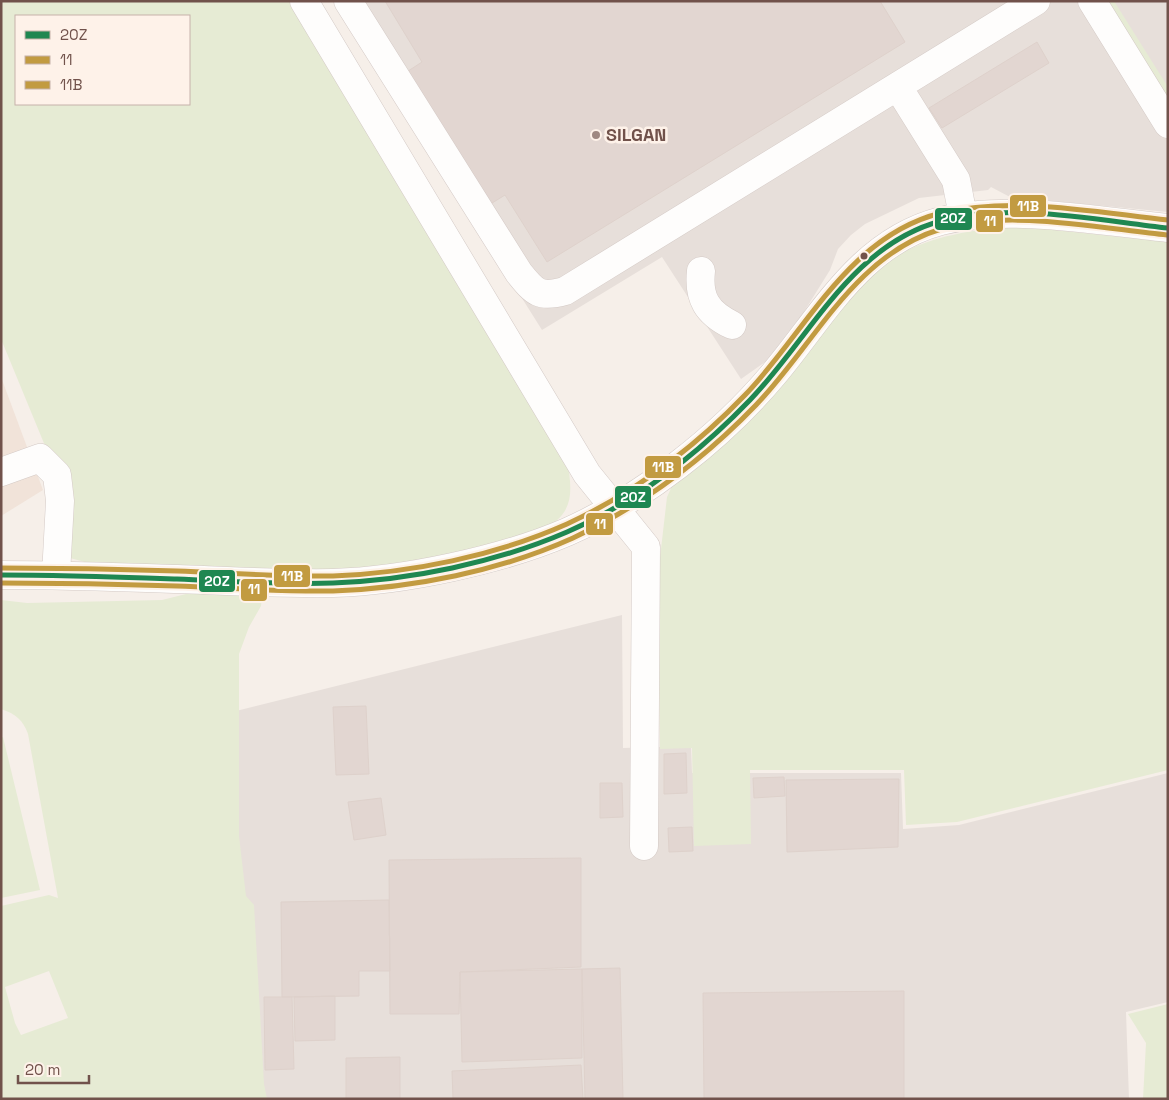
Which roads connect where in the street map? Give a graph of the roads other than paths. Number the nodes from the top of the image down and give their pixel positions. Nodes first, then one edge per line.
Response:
1 (304, 1) edge
2 (348, 1) edge
3 (1036, 1) edge
4 (1092, 1) edge
5 (898, 87) junction
6 (1168, 124) edge
7 (963, 216) junction
8 (1168, 228) edge
9 (702, 271) dead end
10 (732, 325) dead end
11 (1, 472) edge
12 (615, 507) junction
13 (1, 574) edge
14 (56, 575) junction
15 (644, 846) dead end

1 - 12 street
2 - 5 street
3 - 5 street
4 - 6 street
5 - 7 street
7 - 8 street
7 - 12 street
9 - 10 street
11 - 14 street
12 - 14 street
12 - 15 street
13 - 14 street

